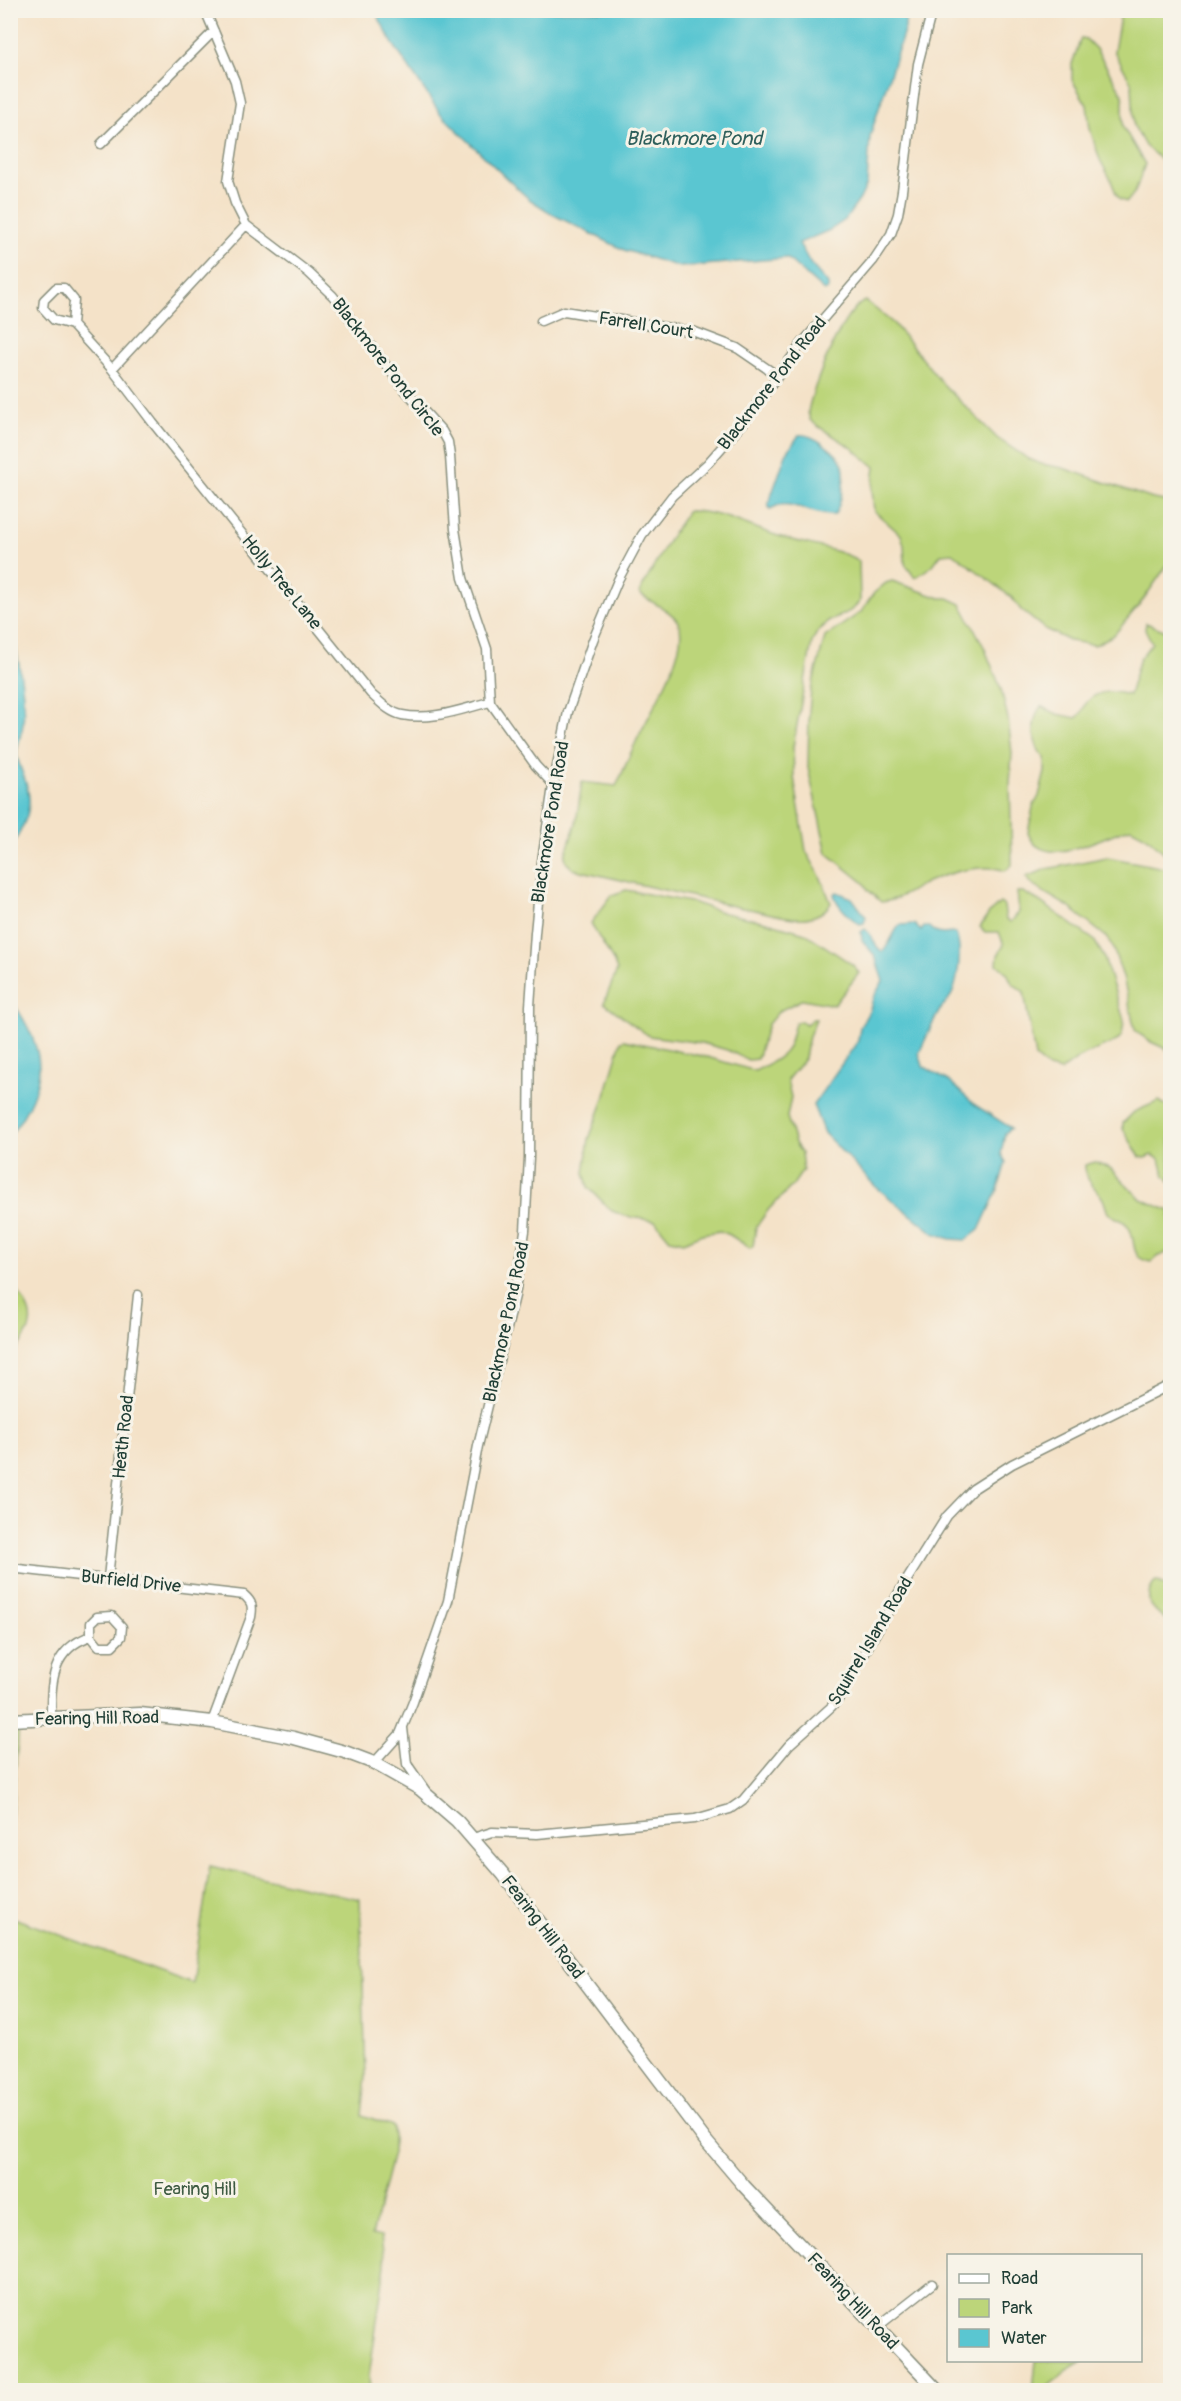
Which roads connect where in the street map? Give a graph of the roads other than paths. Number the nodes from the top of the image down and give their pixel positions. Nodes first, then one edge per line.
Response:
1 (205, 10) edge
2 (932, 10) edge
3 (214, 32) junction
4 (101, 144) dead end
5 (246, 225) junction
6 (541, 321) dead end
7 (72, 325) junction
8 (112, 369) junction
9 (778, 376) junction
10 (490, 702) junction
11 (553, 784) junction
12 (138, 1295) dead end
13 (1170, 1385) edge
14 (10, 1568) edge
15 (108, 1578) junction
16 (91, 1636) dead end
17 (51, 1718) junction
18 (10, 1720) edge
19 (212, 1722) junction
20 (403, 1727) junction
21 (374, 1763) junction
22 (430, 1797) junction
23 (473, 1838) junction
24 (932, 2284) dead end
25 (877, 2327) junction
26 (937, 2391) edge

1 - 3 street, Blackmore Pond Circle
2 - 9 street, Blackmore Pond Road
3 - 4 street
3 - 5 street, Blackmore Pond Circle
5 - 8 street
5 - 10 street, Blackmore Pond Circle
6 - 9 street, Farrell Court
7 - 7 street, Holly Tree Lane
7 - 8 street, Holly Tree Lane
8 - 10 street, Holly Tree Lane
9 - 11 street, Blackmore Pond Road
10 - 11 street
11 - 20 street, Blackmore Pond Road
12 - 15 street, Heath Road
13 - 23 street, Squirrel Island Road
14 - 15 street, Burfield Drive
15 - 19 street, Burfield Drive
16 - 17 street
17 - 18 main road, Fearing Hill Road
17 - 19 main road, Fearing Hill Road
19 - 21 main road, Fearing Hill Road
20 - 21 street, Blackmore Pond Road
20 - 22 street, Blackmore Pond Road
21 - 22 main road, Fearing Hill Road
22 - 23 main road, Fearing Hill Road
23 - 25 main road, Fearing Hill Road
24 - 25 street
25 - 26 main road, Fearing Hill Road

